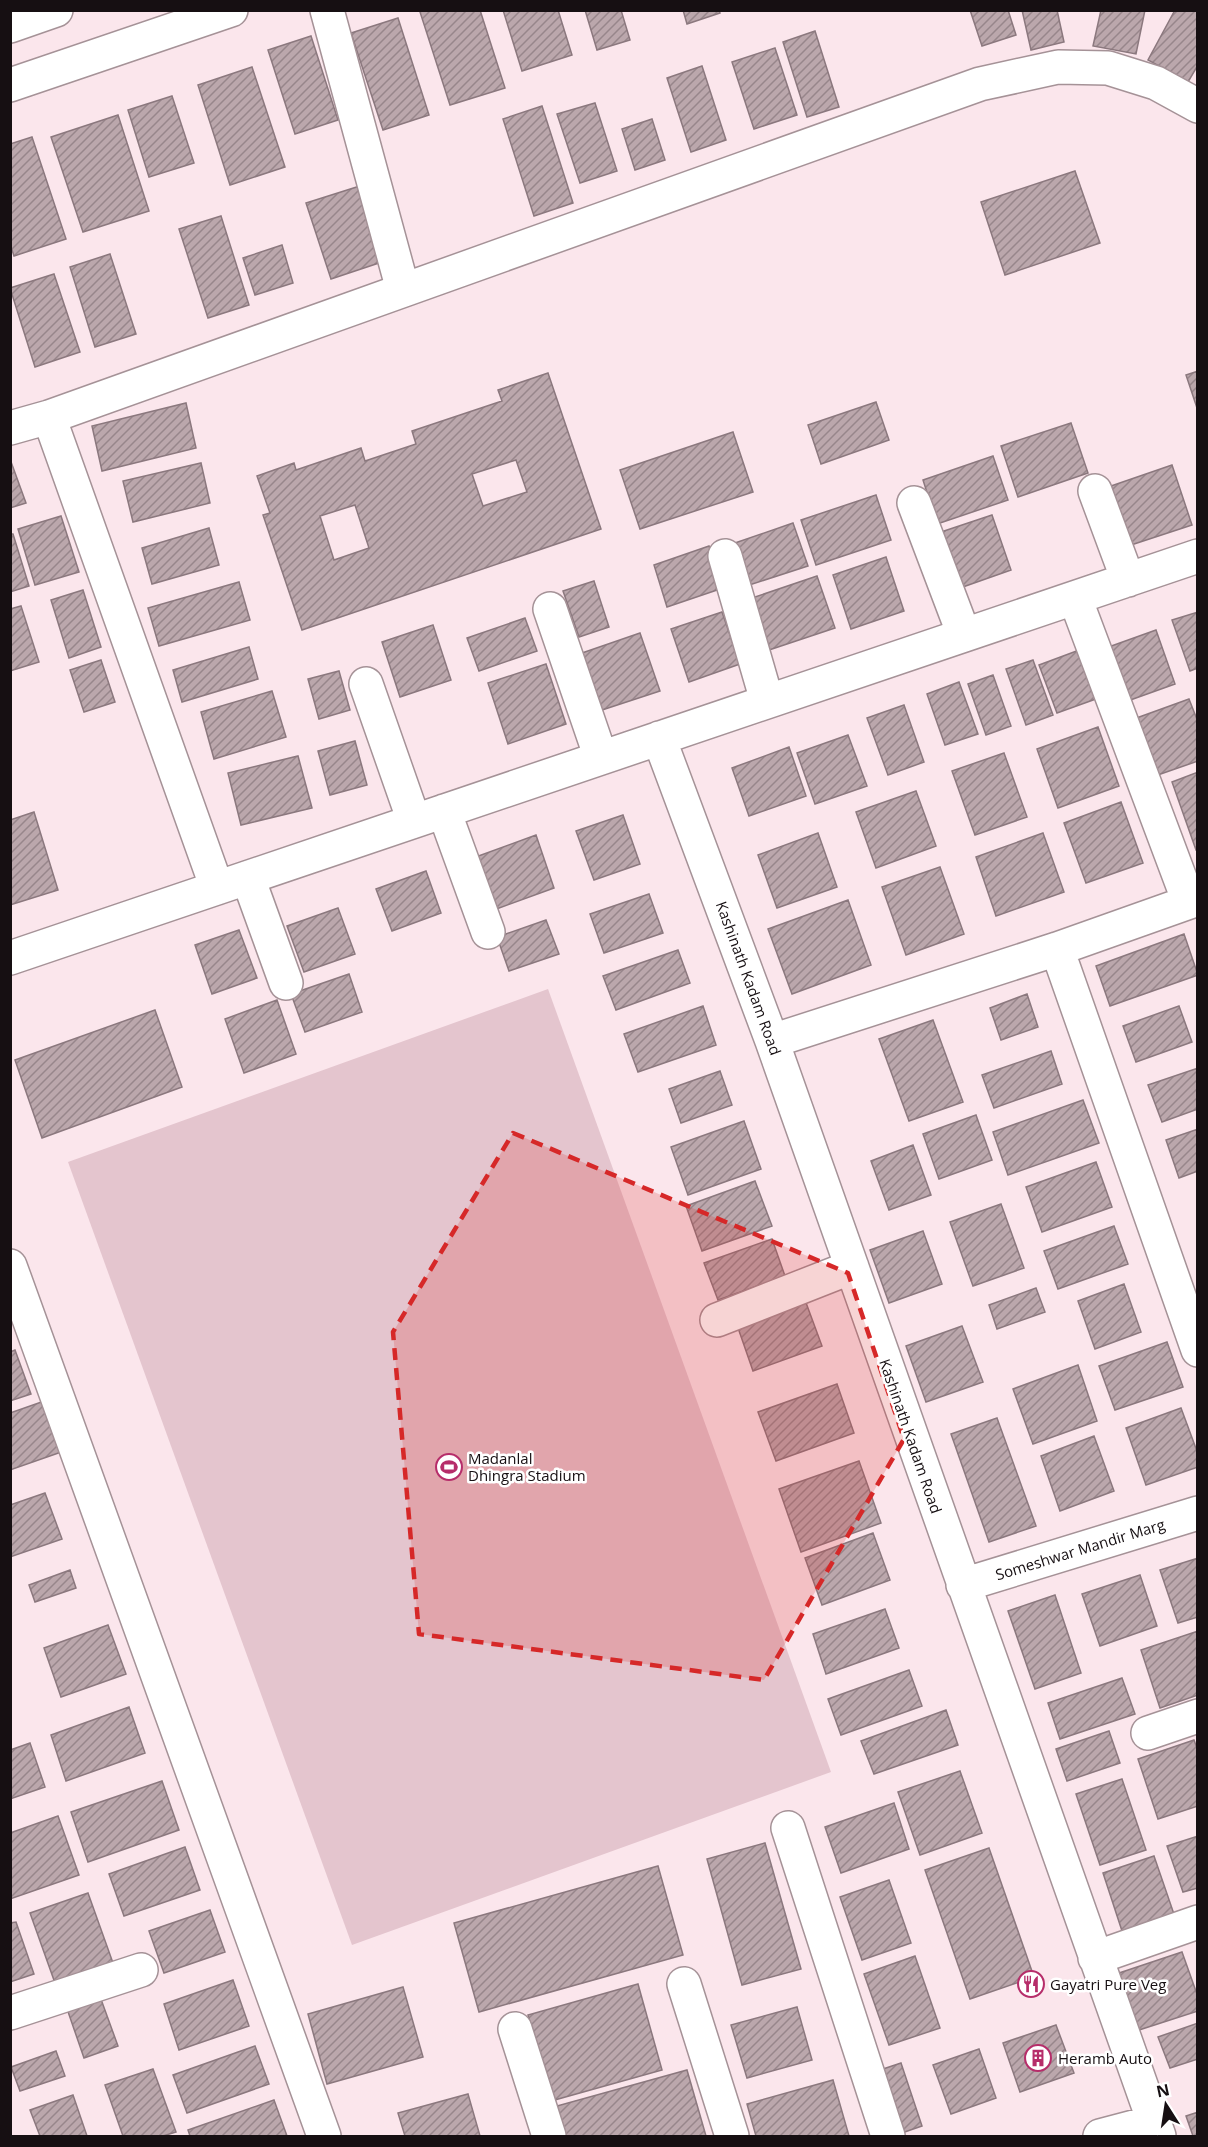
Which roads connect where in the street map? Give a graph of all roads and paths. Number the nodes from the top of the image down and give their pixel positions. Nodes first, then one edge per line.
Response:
1 (56, 10) edge
2 (231, 10) edge
3 (327, 10) edge
4 (10, 26) edge
5 (10, 85) edge
6 (1197, 106) edge
7 (403, 290) junction
8 (49, 417) junction
9 (10, 428) edge
10 (1095, 491) dead end
11 (914, 503) dead end
12 (725, 556) dead end
13 (1197, 556) edge
14 (1128, 580) junction
15 (1075, 598) junction
16 (550, 609) dead end
17 (964, 635) junction
18 (366, 684) dead end
19 (767, 701) junction
20 (658, 738) junction
21 (602, 758) junction
22 (429, 816) junction
23 (248, 878) junction
24 (217, 888) junction
25 (1193, 900) edge
26 (488, 932) dead end
27 (1057, 949) junction
28 (10, 958) edge
29 (286, 983) dead end
30 (772, 1041) junction
31 (10, 1266) edge
32 (852, 1267) junction
33 (717, 1320) dead end
34 (1197, 1350) edge
35 (1197, 1513) edge
36 (963, 1585) junction
37 (1197, 1716) edge
38 (1148, 1733) dead end
39 (788, 1828) dead end
40 (1197, 1922) edge
41 (1095, 1959) junction
42 (141, 1970) dead end
43 (684, 1984) dead end
44 (10, 2013) edge
45 (515, 2029) dead end
46 (1156, 2129) edge
47 (324, 2136) edge
48 (549, 2136) edge
49 (732, 2136) edge
50 (888, 2136) edge
51 (1100, 2136) edge

1 - 4 street
2 - 5 street
3 - 7 street
6 - 7 street
7 - 8 street
8 - 9 street
8 - 24 street
10 - 14 street
11 - 17 street
12 - 19 street
13 - 14 street
14 - 15 street
15 - 17 street
15 - 25 street
16 - 21 street
17 - 19 street
18 - 22 street
19 - 20 street
20 - 21 street
20 - 30 street, Kashinath Kadam Road
21 - 22 street
22 - 23 street
22 - 26 street
23 - 24 street
23 - 29 street
24 - 28 street
25 - 27 street
27 - 30 street
27 - 34 street
30 - 32 street, Kashinath Kadam Road
31 - 47 street
32 - 33 street
32 - 36 street, Kashinath Kadam Road
35 - 36 street, Someshwar Mandir Marg
36 - 41 street, Kashinath Kadam Road
37 - 38 street
39 - 50 street
40 - 41 street
41 - 46 street, Kashinath Kadam Road
42 - 44 street
43 - 49 street
45 - 48 street
46 - 51 street

